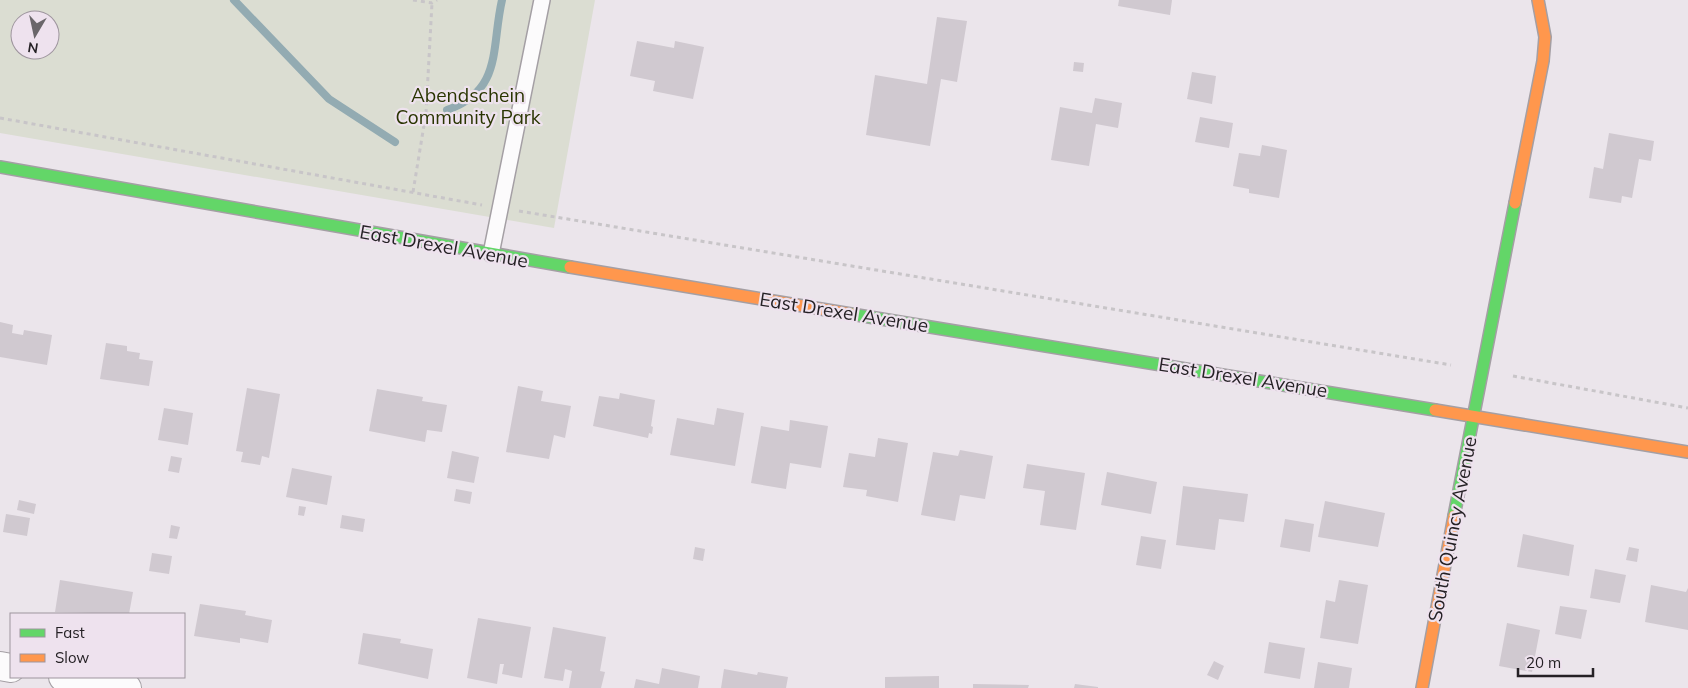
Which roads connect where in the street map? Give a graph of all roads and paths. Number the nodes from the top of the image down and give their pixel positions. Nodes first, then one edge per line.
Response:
1 (413, 0) edge
2 (437, 0) edge
3 (542, 0) edge
4 (1538, 0) edge
5 (432, 3) junction
6 (0, 118) edge
7 (0, 168) edge
8 (413, 192) junction
9 (488, 206) dead end
10 (514, 210) dead end
11 (491, 254) junction
12 (1451, 365) dead end
13 (1513, 376) dead end
14 (1688, 408) edge
15 (1473, 415) junction
16 (1688, 452) edge
17 (69, 678) edge
18 (127, 688) edge
19 (1422, 688) edge

1 - 5 path
2 - 5 path
3 - 11 lane
4 - 15 street, South Quincy Avenue
5 - 8 path
6 - 8 path
7 - 11 street, East Drexel Avenue
8 - 9 path
10 - 12 path
11 - 15 street, East Drexel Avenue
13 - 14 path
15 - 16 street, East Drexel Avenue
15 - 19 street, South Quincy Avenue
17 - 18 street

